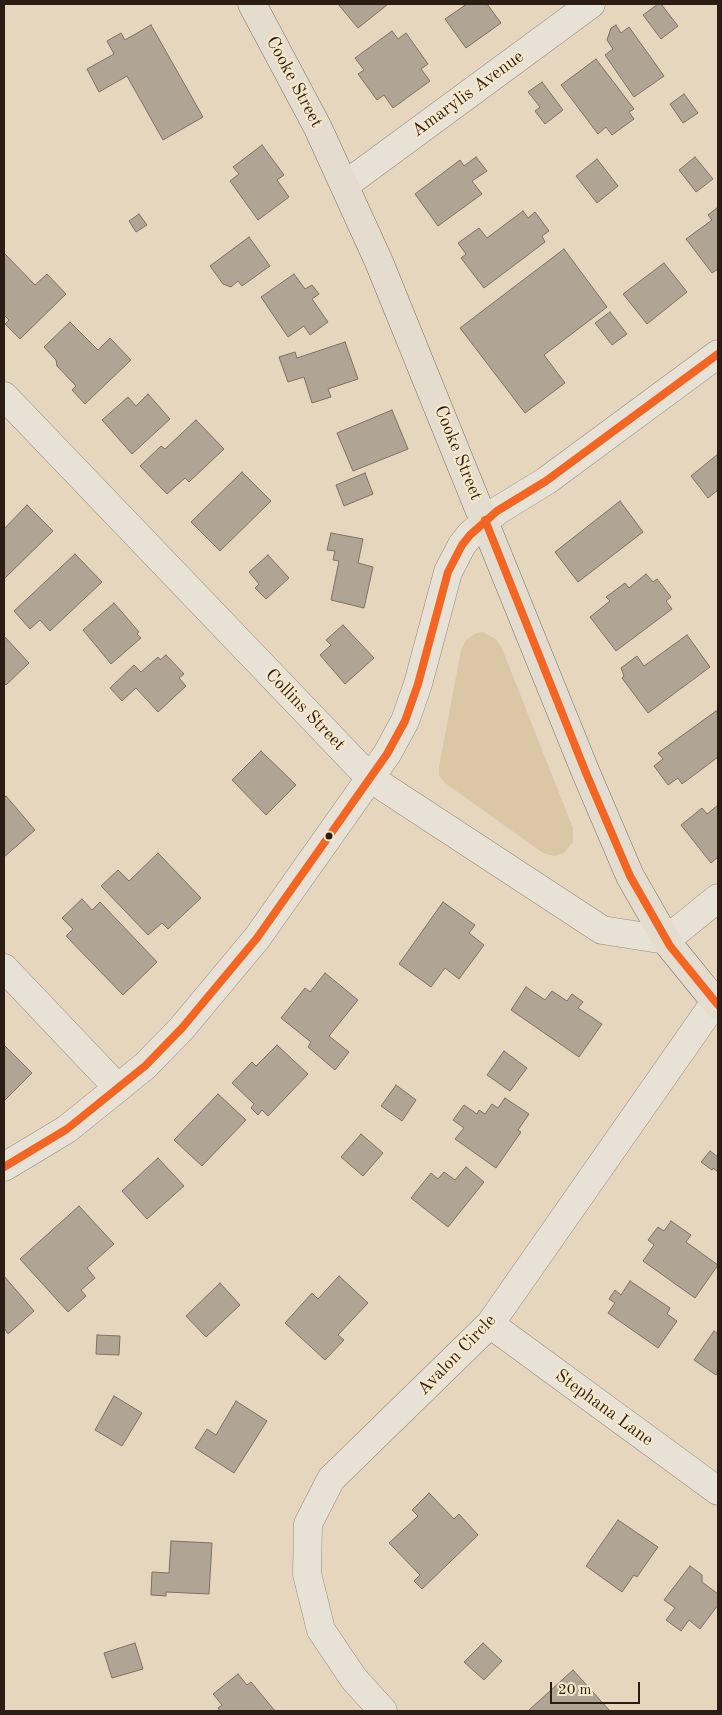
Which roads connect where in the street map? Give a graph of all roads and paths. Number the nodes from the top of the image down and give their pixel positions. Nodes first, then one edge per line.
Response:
1 (252, 4) edge
2 (591, 4) edge
3 (345, 185) junction
4 (718, 354) edge
5 (4, 396) edge
6 (485, 520) junction
7 (370, 778) junction
8 (718, 898) edge
9 (666, 940) junction
10 (4, 968) edge
11 (717, 1004) edge
12 (118, 1088) junction
13 (4, 1167) edge
14 (490, 1324) junction
15 (718, 1491) edge
16 (383, 1711) edge

1 - 3 main road, Cooke Street
2 - 3 street, Amarylis Avenue
3 - 6 main road, Cooke Street
4 - 6 street
5 - 7 street, Collins Street
6 - 7 street
6 - 9 main road, Cooke Street
7 - 9 street, Collins Street
7 - 12 street
8 - 9 street
9 - 11 main road, Cooke Street
10 - 12 street
11 - 14 street, Avalon Circle
12 - 13 street
14 - 15 street, Stephana Lane
14 - 16 street, Avalon Circle

